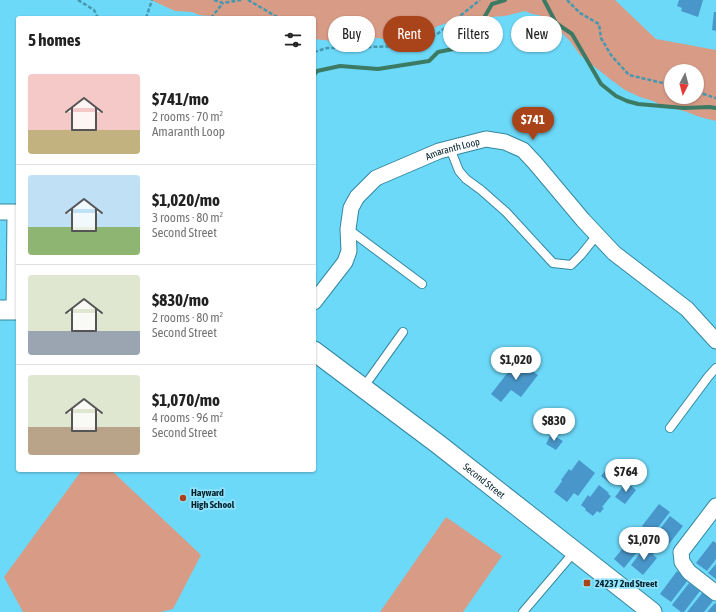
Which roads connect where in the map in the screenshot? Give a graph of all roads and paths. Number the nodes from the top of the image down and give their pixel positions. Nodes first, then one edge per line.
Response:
1 (78, 0) edge
2 (152, 0) edge
3 (214, 0) edge
4 (241, 0) edge
5 (248, 0) edge
6 (480, 0) edge
7 (568, 0) edge
8 (223, 3) junction
9 (97, 16) edge
10 (147, 16) edge
11 (213, 16) edge
12 (276, 16) edge
13 (316, 51) edge
14 (664, 83) edge
15 (704, 94) edge
16 (716, 98) edge
17 (450, 148) junction
18 (0, 212) edge
19 (348, 228) junction
20 (598, 235) junction
21 (422, 284) dead end
22 (316, 299) edge
23 (11, 310) edge
24 (403, 332) dead end
25 (716, 341) edge
26 (316, 352) edge
27 (716, 368) edge
28 (364, 388) junction
29 (670, 428) dead end
30 (716, 506) edge
31 (575, 551) junction
32 (716, 593) edge
33 (523, 612) edge
34 (652, 612) edge

1 - 9 path
2 - 10 path
3 - 8 path
4 - 8 path
5 - 12 path
6 - 13 path
7 - 14 path
8 - 11 path
15 - 16 path
17 - 19 street, Amaranth Loop
17 - 20 street, Amaranth Loop
17 - 20 lane
18 - 23 street
19 - 21 lane
19 - 22 street, Amaranth Loop
20 - 25 street, Amaranth Loop
24 - 28 lane
26 - 28 street, Second Street
27 - 29 lane
28 - 31 street, Second Street
30 - 32 street
31 - 33 lane
31 - 34 street, Second Street

